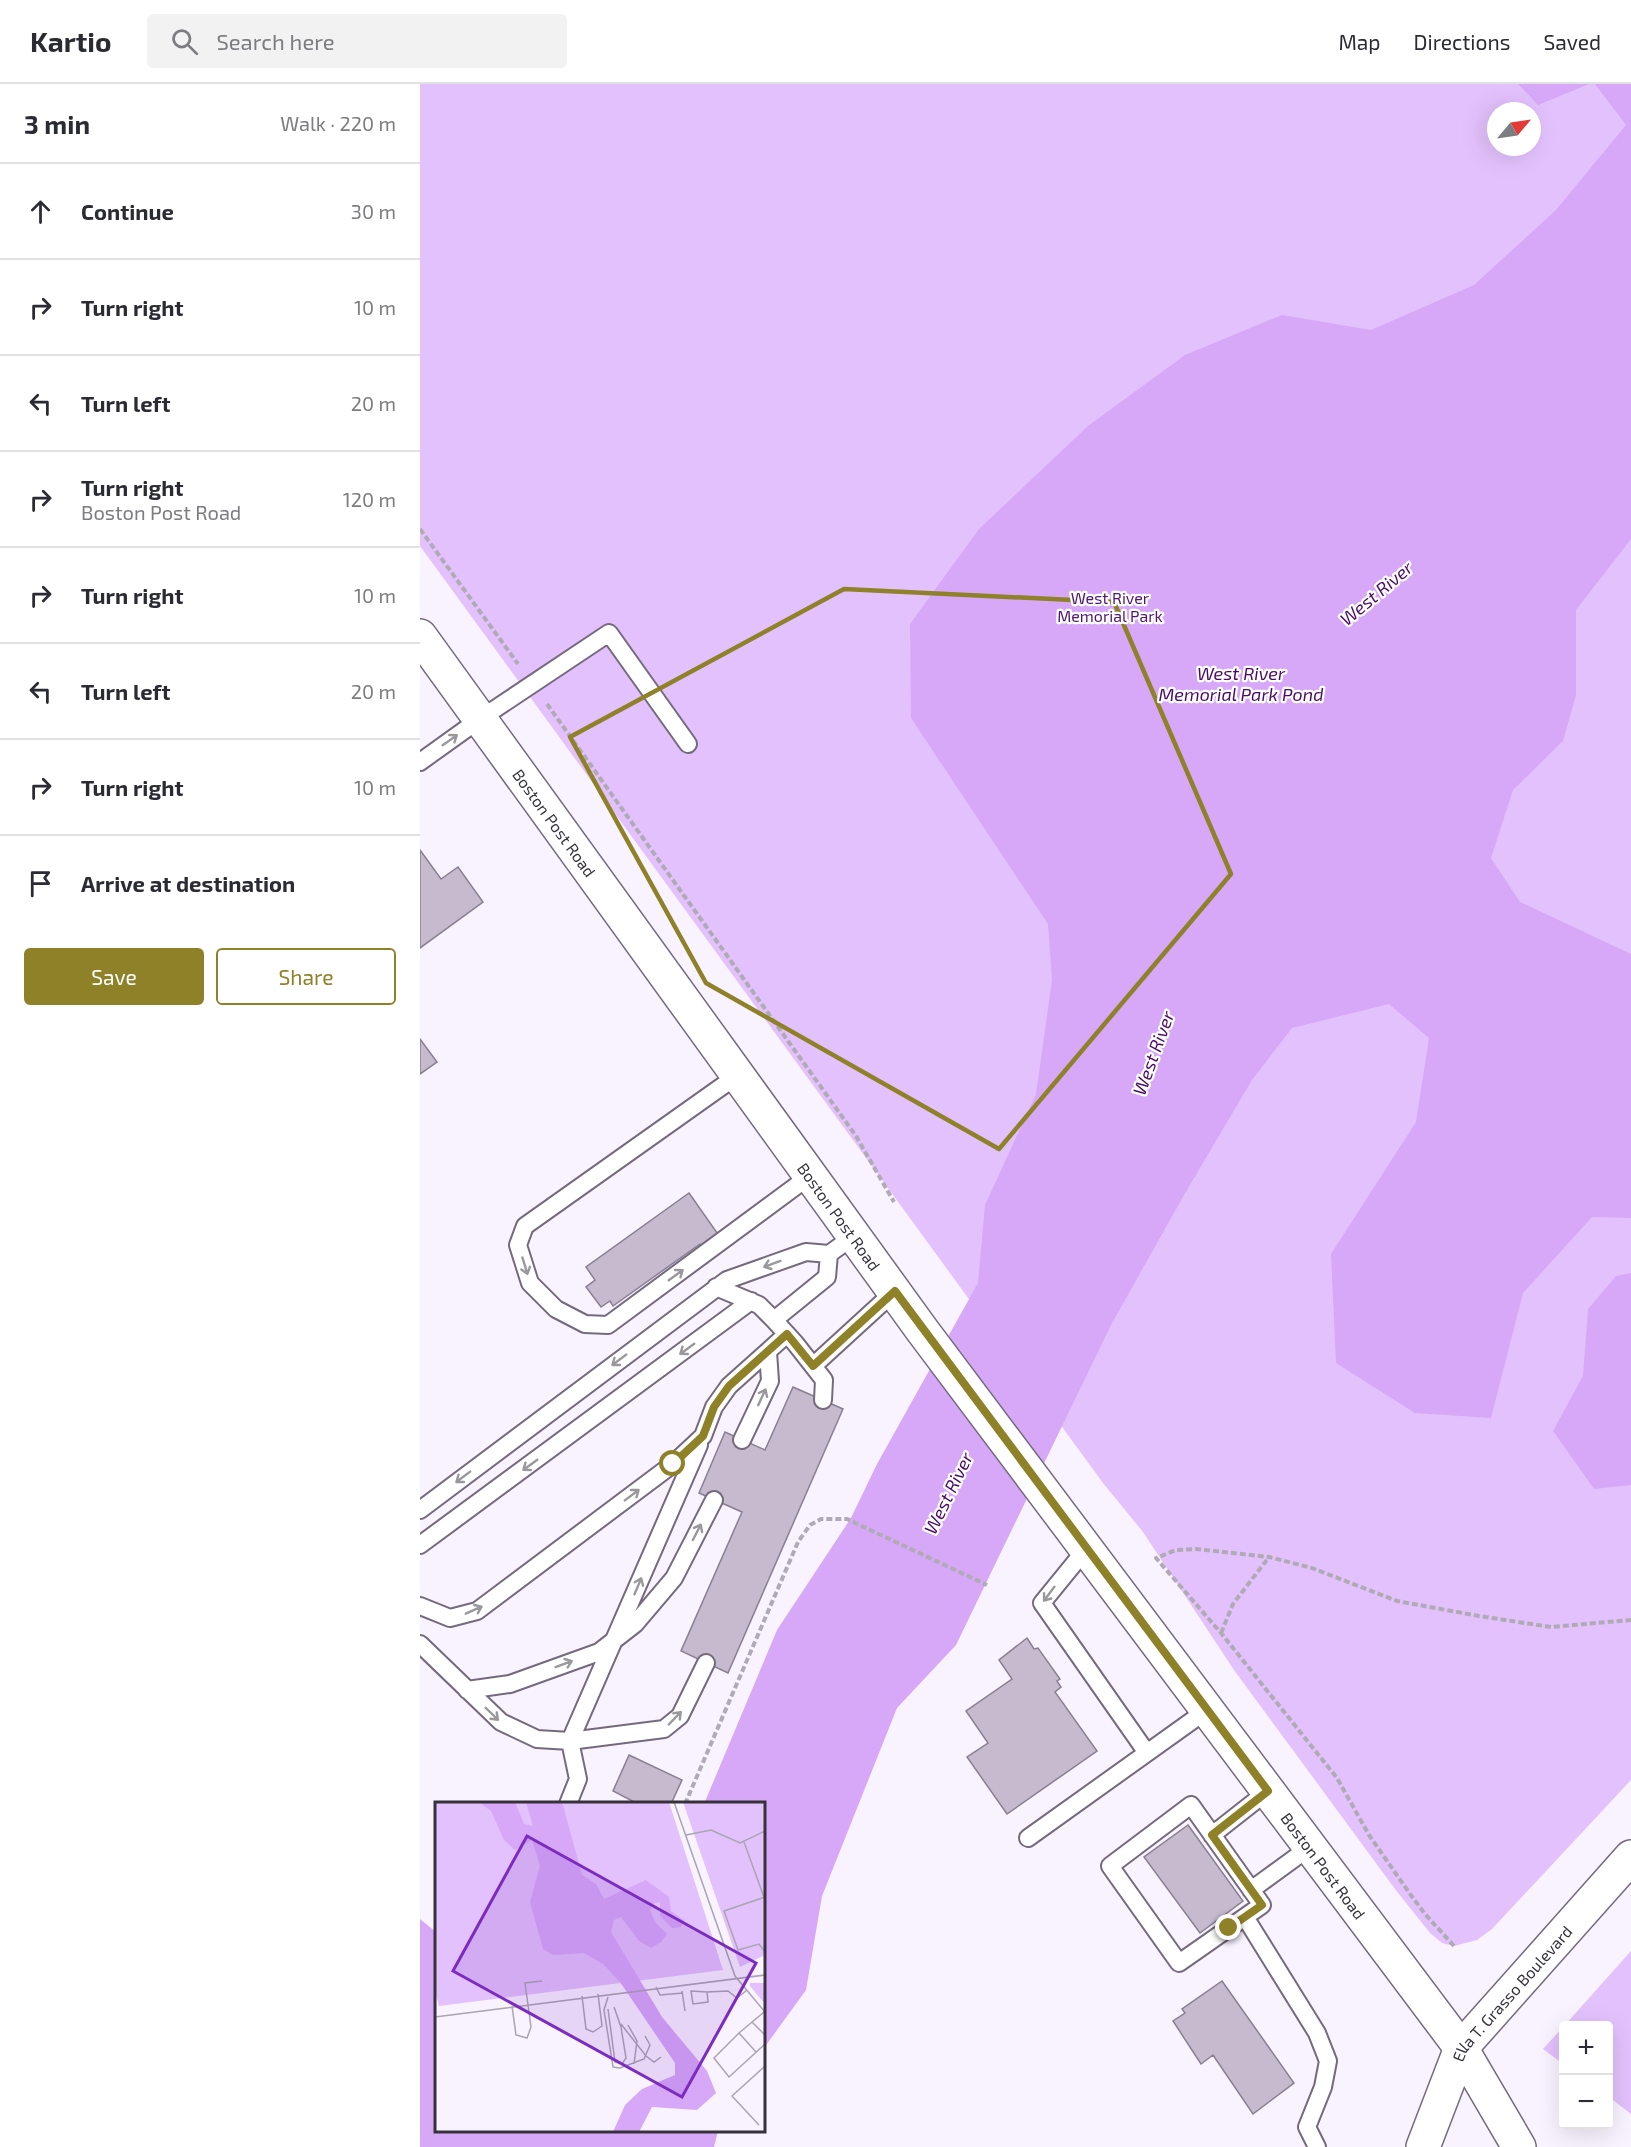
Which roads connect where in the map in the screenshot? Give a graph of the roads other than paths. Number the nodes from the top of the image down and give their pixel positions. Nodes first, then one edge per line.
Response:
1 (420, 636) edge
2 (480, 719) junction
3 (688, 744) dead end
4 (420, 762) edge
5 (738, 1075) junction
6 (811, 1175) junction
7 (841, 1245) junction
8 (716, 1287) junction
9 (895, 1291) junction
10 (750, 1301) junction
11 (774, 1320) junction
12 (787, 1334) junction
13 (768, 1352) junction
14 (813, 1366) junction
15 (823, 1400) dead end
16 (703, 1436) junction
17 (742, 1440) dead end
18 (714, 1500) dead end
19 (420, 1509) edge
20 (420, 1545) edge
21 (1086, 1549) junction
22 (420, 1606) edge
23 (615, 1640) junction
24 (420, 1644) edge
25 (706, 1663) dead end
26 (467, 1690) junction
27 (1207, 1710) junction
28 (570, 1741) junction
29 (1147, 1753) junction
30 (1268, 1791) junction
31 (568, 1802) edge
32 (1212, 1835) junction
33 (1028, 1838) dead end
34 (1310, 1846) junction
35 (1631, 1857) edge
36 (1251, 1890) junction
37 (1245, 1917) junction
38 (1461, 2048) junction
39 (1317, 2147) edge
40 (1423, 2147) edge
41 (1519, 2147) edge

1 - 2 main road, Boston Post Road
2 - 3 lane
4 -> 2 lane
2 - 5 main road, Boston Post Road
5 - 6 main road, Boston Post Road
5 -> 6 lane
6 - 7 main road, Boston Post Road
7 -> 8 lane
7 - 9 main road, Boston Post Road
7 - 11 lane
8 - 10 lane
8 -> 19 lane
9 - 14 lane
9 - 21 main road, Boston Post Road
10 - 11 lane
10 -> 20 lane
11 - 12 lane
12 - 13 lane
12 - 14 lane
13 - 16 lane
17 -> 13 lane
14 - 15 lane
22 -> 16 lane
23 -> 16 lane
23 -> 18 lane
21 - 27 main road, Boston Post Road
21 -> 29 lane
26 -> 23 lane
23 - 28 lane
24 - 26 lane
28 -> 25 lane
26 -> 28 lane
27 - 29 lane
27 - 30 main road, Boston Post Road
28 - 31 lane
29 - 33 lane
30 - 32 lane
30 - 34 main road, Boston Post Road
32 - 36 lane
32 - 37 lane
34 - 36 lane
34 - 38 main road, Boston Post Road
35 - 38 main road, Ella T. Grasso Boulevard
36 - 37 lane
37 - 39 lane
38 - 40 main road, Ella T. Grasso Boulevard
38 - 41 main road, Boston Post Road

